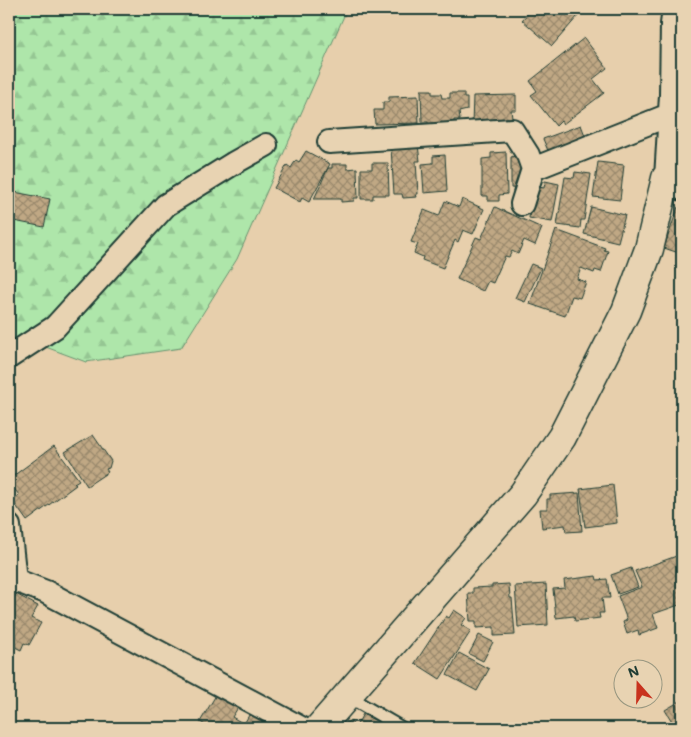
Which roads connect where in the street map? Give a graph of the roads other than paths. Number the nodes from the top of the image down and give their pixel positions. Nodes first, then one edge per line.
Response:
1 (674, 9) edge
2 (669, 115) junction
3 (329, 142) dead end
4 (266, 145) dead end
5 (533, 169) junction
6 (674, 184) edge
7 (522, 204) dead end
8 (9, 357) edge
9 (9, 526) edge
10 (12, 580) edge
11 (347, 696) junction
12 (301, 728) edge
13 (319, 728) edge
14 (402, 728) edge

1 - 2 street
2 - 5 street
2 - 6 street
3 - 5 street
4 - 8 street
5 - 7 street
6 - 11 street
9 - 10 street
10 - 12 street
11 - 13 street
11 - 14 lane

